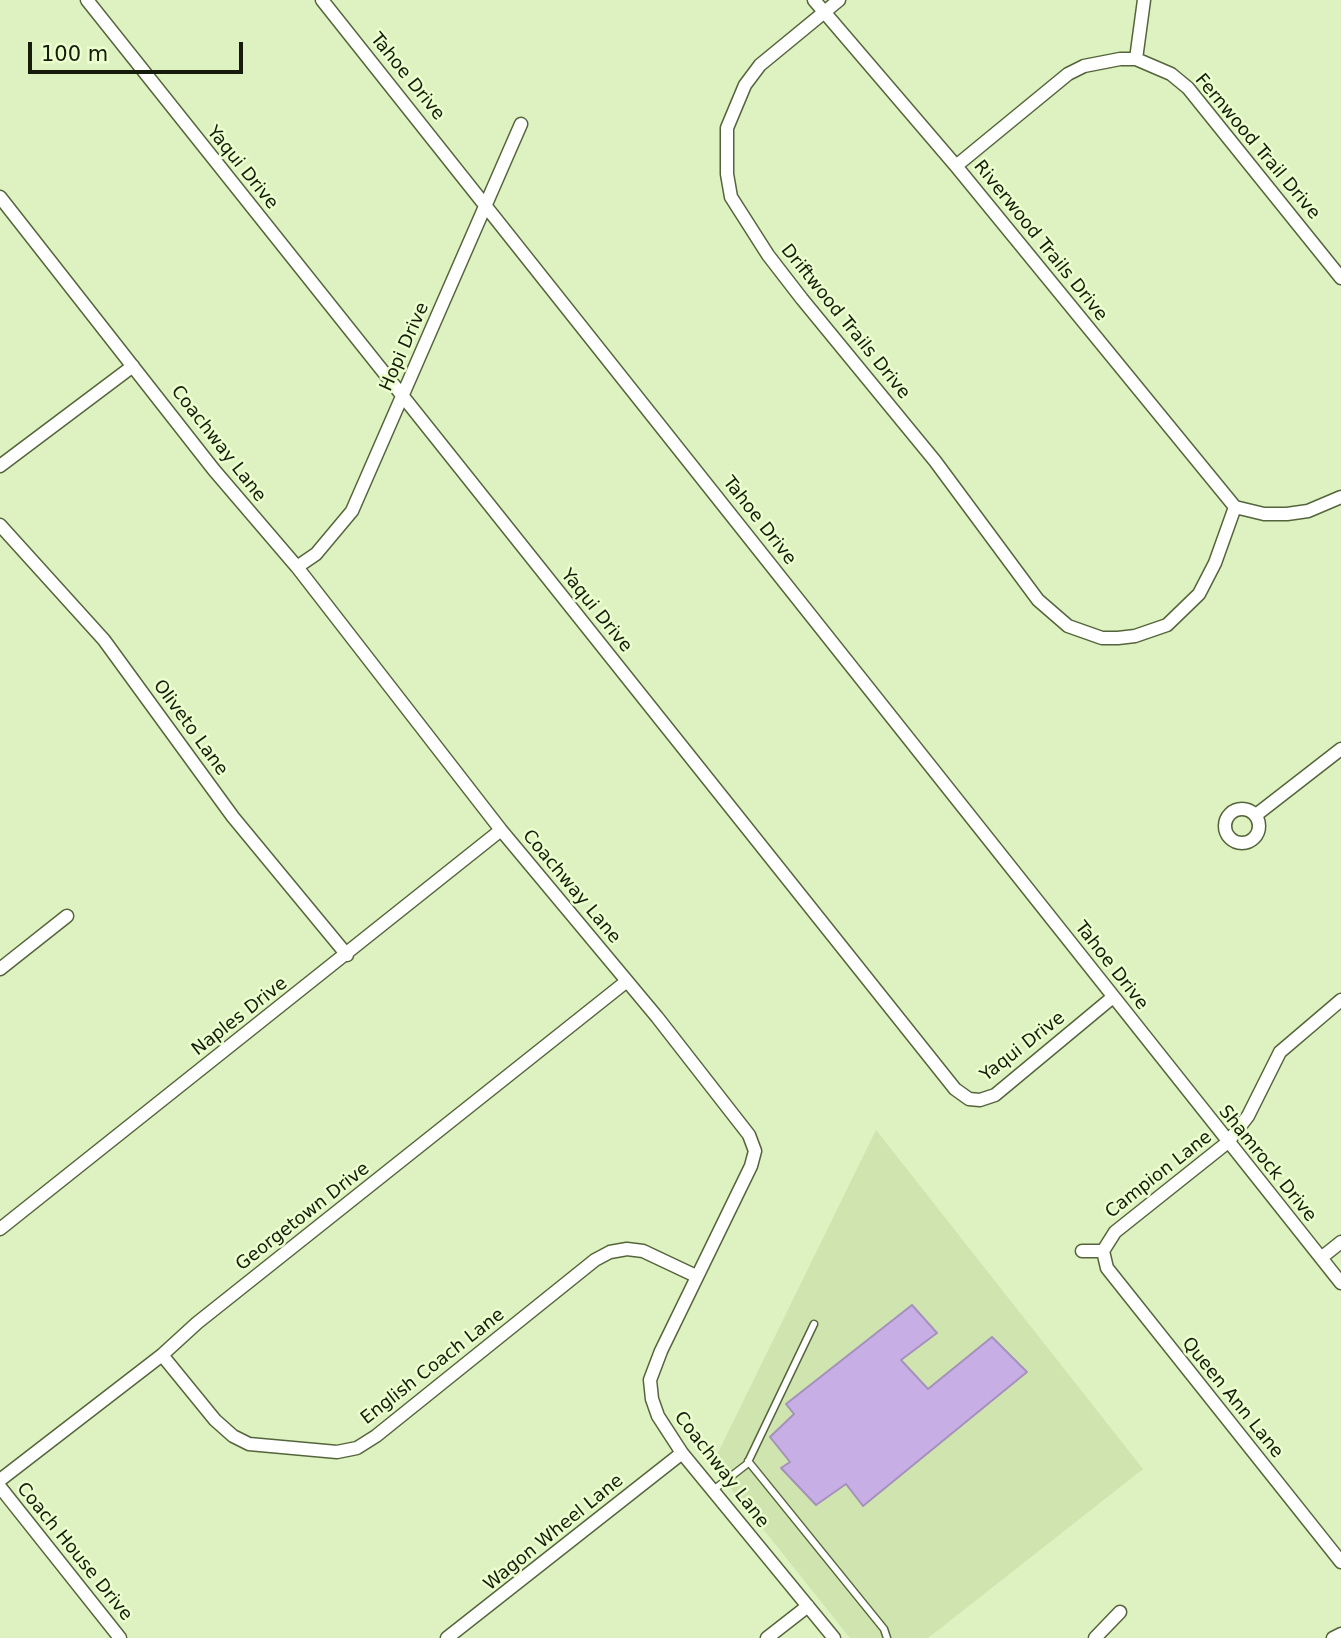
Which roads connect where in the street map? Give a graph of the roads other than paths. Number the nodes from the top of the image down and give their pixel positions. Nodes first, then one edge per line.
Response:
1 (87, 0) edge
2 (322, 0) edge
3 (814, 0) edge
4 (839, 0) edge
5 (1144, 0) edge
6 (824, 12) junction
7 (1136, 59) junction
8 (521, 124) dead end
9 (956, 166) junction
10 (0, 197) edge
11 (486, 205) junction
12 (1341, 278) edge
13 (133, 366) junction
14 (402, 396) junction
15 (0, 466) edge
16 (1341, 497) edge
17 (1235, 507) junction
18 (0, 526) edge
19 (297, 567) junction
20 (1341, 749) edge
21 (1256, 815) dead end
22 (501, 830) junction
23 (67, 916) dead end
24 (347, 955) junction
25 (0, 969) edge
26 (627, 981) junction
27 (1113, 997) junction
28 (1341, 1000) edge
29 (1167, 1066) joint
30 (1228, 1142) junction
31 (0, 1229) edge
32 (1341, 1242) edge
33 (1082, 1251) dead end
34 (1103, 1251) junction
35 (1321, 1258) junction
36 (696, 1276) junction
37 (1341, 1283) edge
38 (814, 1324) dead end
39 (162, 1355) junction
40 (682, 1453) junction
41 (748, 1461) junction
42 (0, 1480) edge
43 (0, 1487) edge
44 (712, 1490) junction
45 (1341, 1562) edge
46 (808, 1606) junction
47 (1120, 1612) dead end
48 (1341, 1634) edge
49 (120, 1638) edge
50 (447, 1638) edge
51 (767, 1638) edge
52 (834, 1638) edge
53 (887, 1638) edge
54 (1095, 1638) edge
55 (1333, 1638) edge

1 - 14 street, Yaqui Drive
2 - 11 street, Tahoe Drive
3 - 6 street, Riverwood Trails Drive
4 - 6 street, Driftwood Trails Drive
5 - 7 street
6 - 9 street, Riverwood Trails Drive
6 - 17 street, Driftwood Trails Drive
7 - 9 street, Fernwood Trail Drive
7 - 12 street, Fernwood Trail Drive
8 - 11 street, Hopi Drive
9 - 17 street, Riverwood Trails Drive
10 - 13 street, Coachway Lane
11 - 14 street, Hopi Drive
11 - 27 street, Tahoe Drive
13 - 15 street
13 - 19 street, Coachway Lane
14 - 19 street, Hopi Drive
14 - 27 street, Yaqui Drive
16 - 17 street
18 - 24 street, Oliveto Lane
19 - 22 street, Coachway Lane
20 - 21 street
22 - 24 street, Naples Drive
22 - 26 street, Coachway Lane
23 - 25 street
24 - 31 street, Naples Drive
26 - 36 street, Coachway Lane
26 - 39 street, Georgetown Drive
27 - 29 street, Tahoe Drive
28 - 30 street, Campion Lane
29 - 30 street, Shamrock Drive
30 - 34 street, Campion Lane
30 - 35 street, Shamrock Drive
32 - 35 street
33 - 34 street
34 - 45 street, Queen Ann Lane
35 - 37 street, Shamrock Drive
36 - 39 street, English Coach Lane
36 - 40 street, Coachway Lane
38 - 41 lane
39 - 42 street, Georgetown Drive
40 - 44 street, Coachway Lane
40 - 50 street, Wagon Wheel Lane
41 - 44 lane
41 - 53 lane
43 - 49 street, Coach House Drive
44 - 46 street, Coachway Lane
46 - 51 street
46 - 52 street, Coachway Lane
47 - 54 street
48 - 55 street

